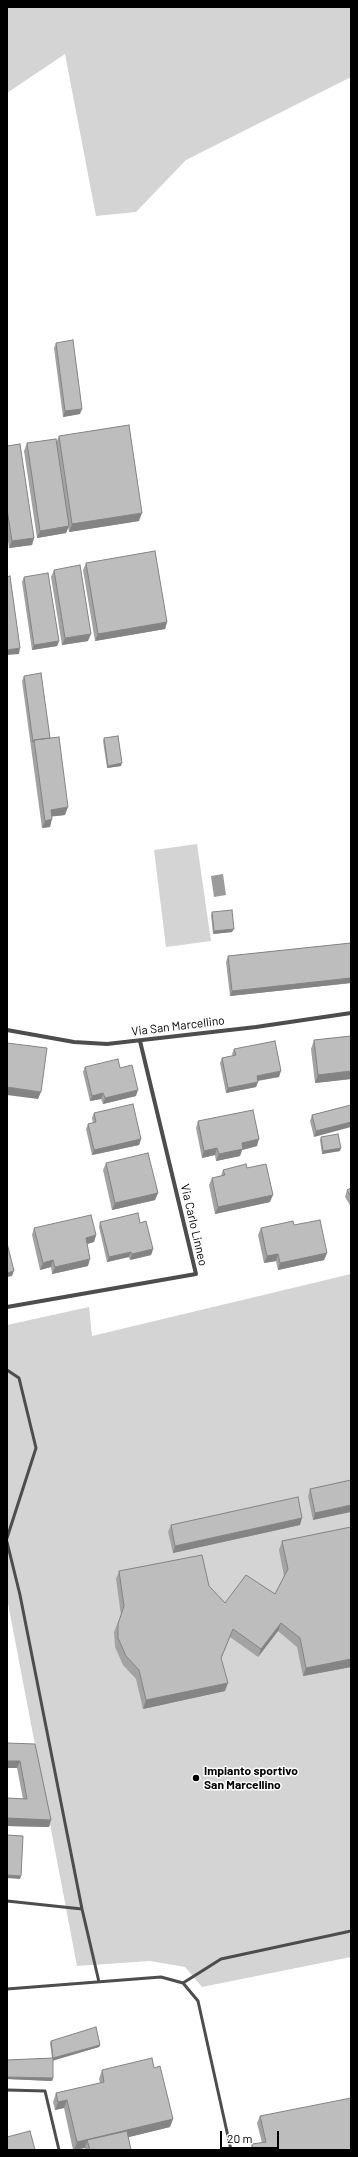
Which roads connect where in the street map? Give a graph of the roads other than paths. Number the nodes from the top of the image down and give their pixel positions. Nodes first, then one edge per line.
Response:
1 (351, 1013) edge
2 (7, 1030) edge
3 (140, 1041) junction
4 (7, 1307) edge
5 (7, 1370) edge
6 (7, 1538) edge
7 (7, 1542) edge
8 (7, 1901) edge
9 (82, 1909) junction
10 (351, 1931) edge
11 (99, 1982) junction
12 (183, 1983) junction
13 (7, 1989) edge
14 (7, 2090) edge
15 (59, 2150) edge
16 (231, 2150) edge

1 - 3 street, Via San Marcellino
2 - 3 street, Via San Marcellino
3 - 4 street, Via Carlo Linneo
5 - 6 lane
7 - 9 lane
8 - 9 lane
9 - 11 lane
10 - 12 lane
11 - 12 lane
11 - 13 lane
12 - 16 lane
14 - 15 lane

